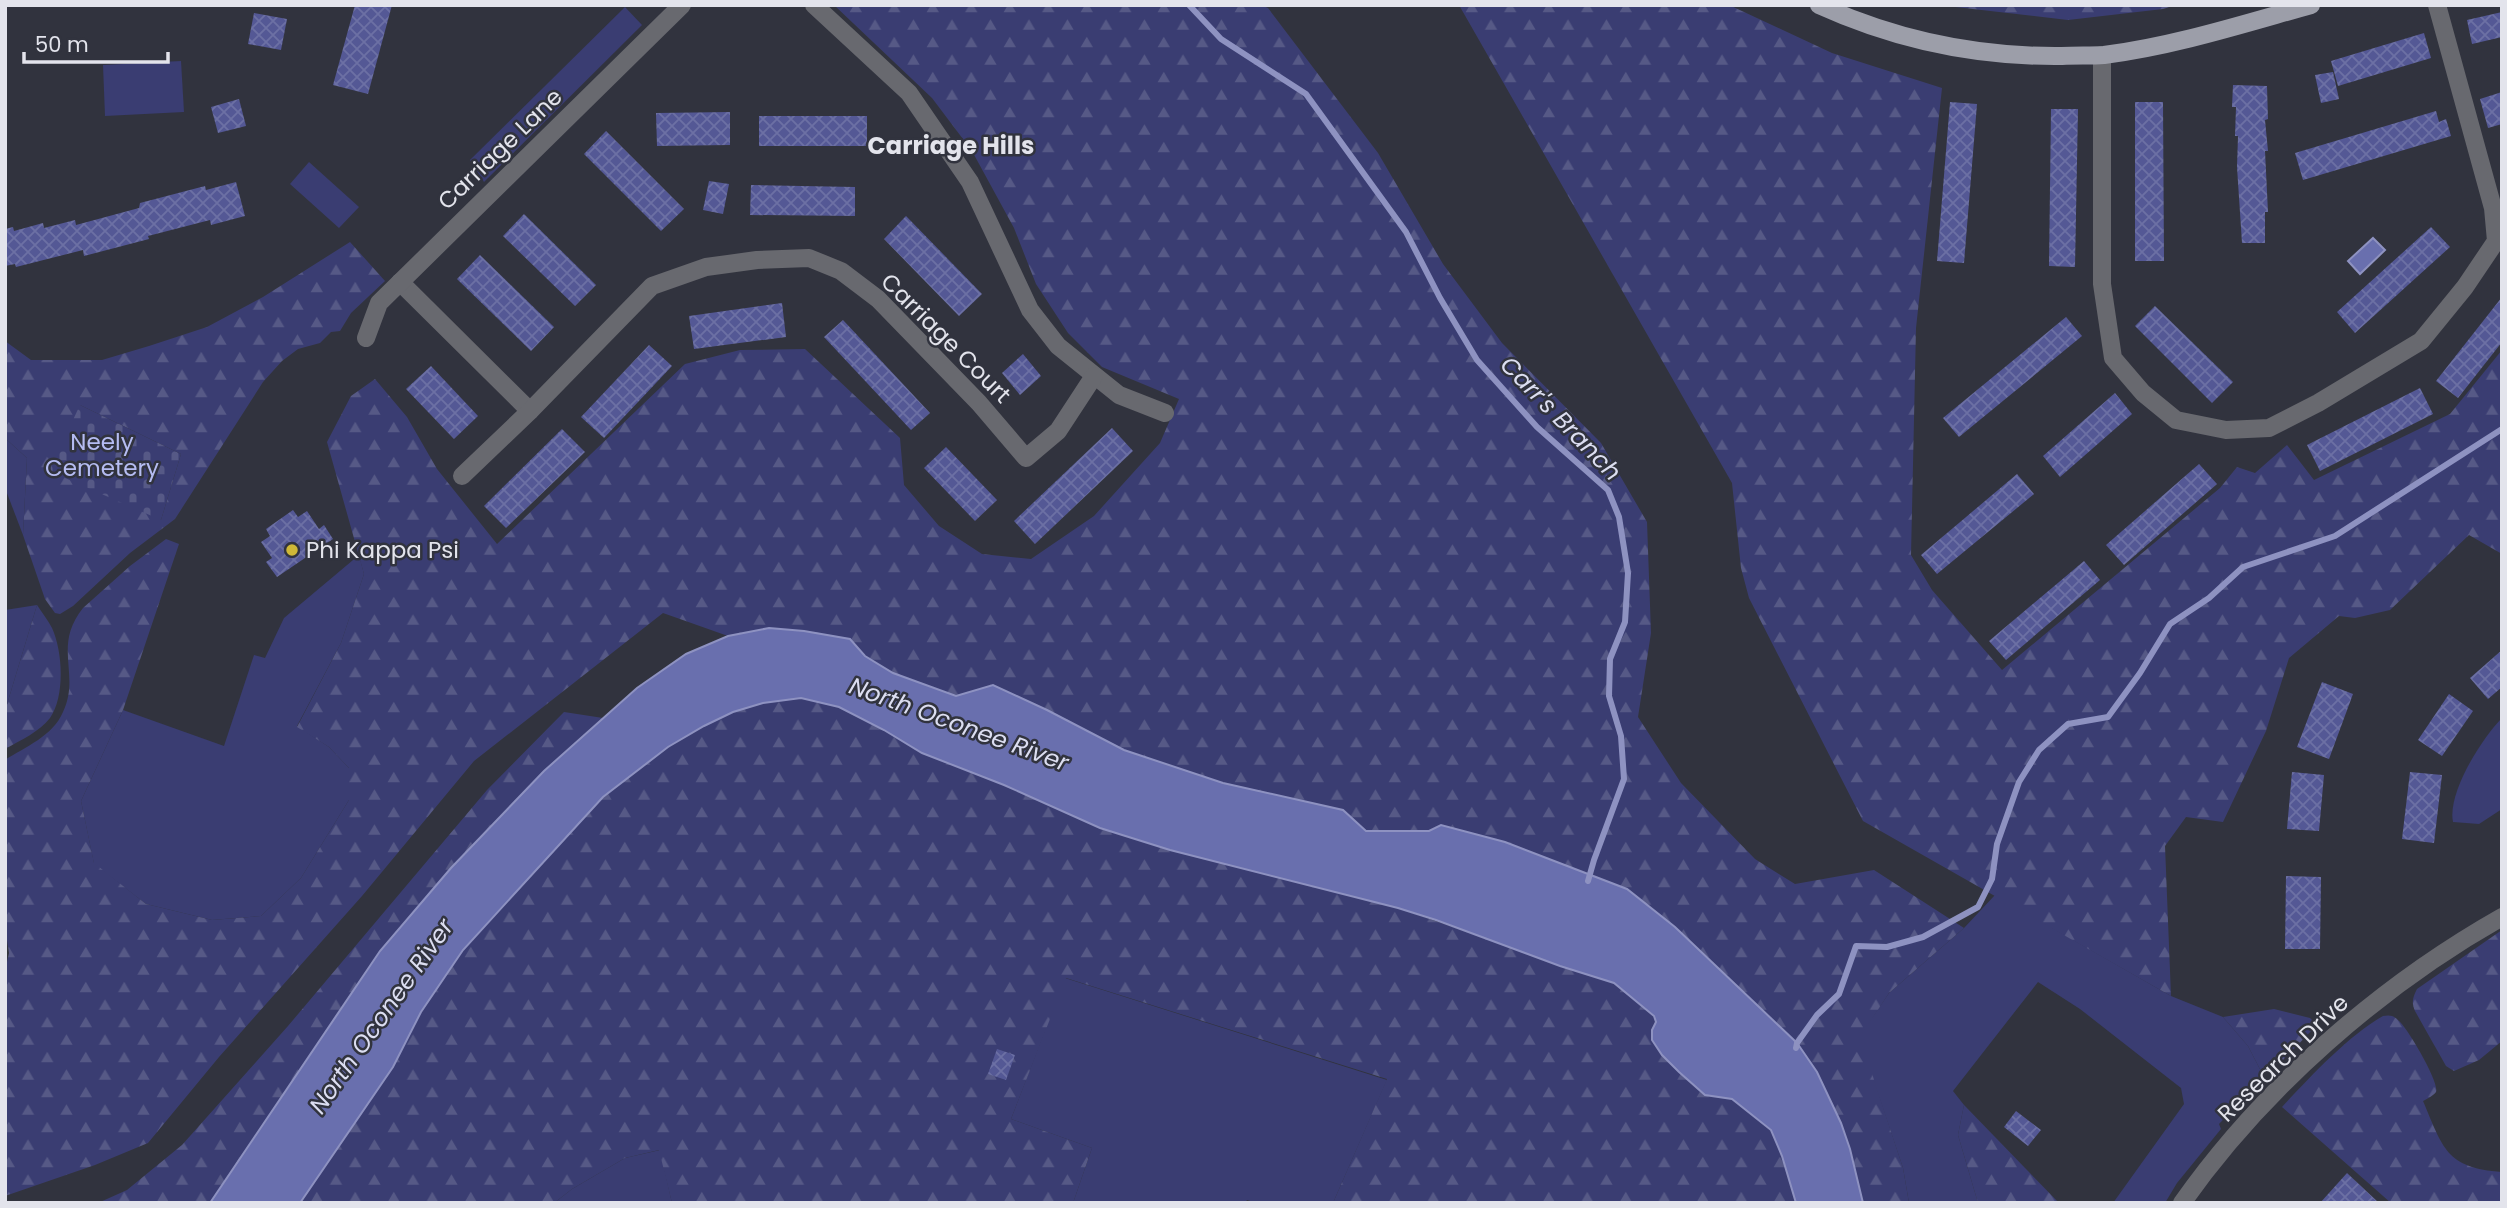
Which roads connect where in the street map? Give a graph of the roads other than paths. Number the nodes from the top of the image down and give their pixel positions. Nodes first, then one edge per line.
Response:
1 (682, 5) edge
2 (814, 5) edge
3 (1819, 5) edge
4 (2311, 5) edge
5 (2437, 5) edge
6 (2102, 55) junction
7 (400, 282) junction
8 (366, 338) dead end
9 (1094, 376) junction
10 (530, 411) junction
11 (1165, 413) dead end
12 (462, 475) dead end
13 (2502, 917) edge
14 (2182, 1203) edge

1 - 7 street, Carriage Lane
2 - 9 street
3 - 6 main road
4 - 6 main road
5 - 6 street
7 - 8 street, Carriage Lane
7 - 10 street
9 - 10 street, Carriage Court
9 - 11 street
10 - 12 street, Carriage Court
13 - 14 street, Research Drive

